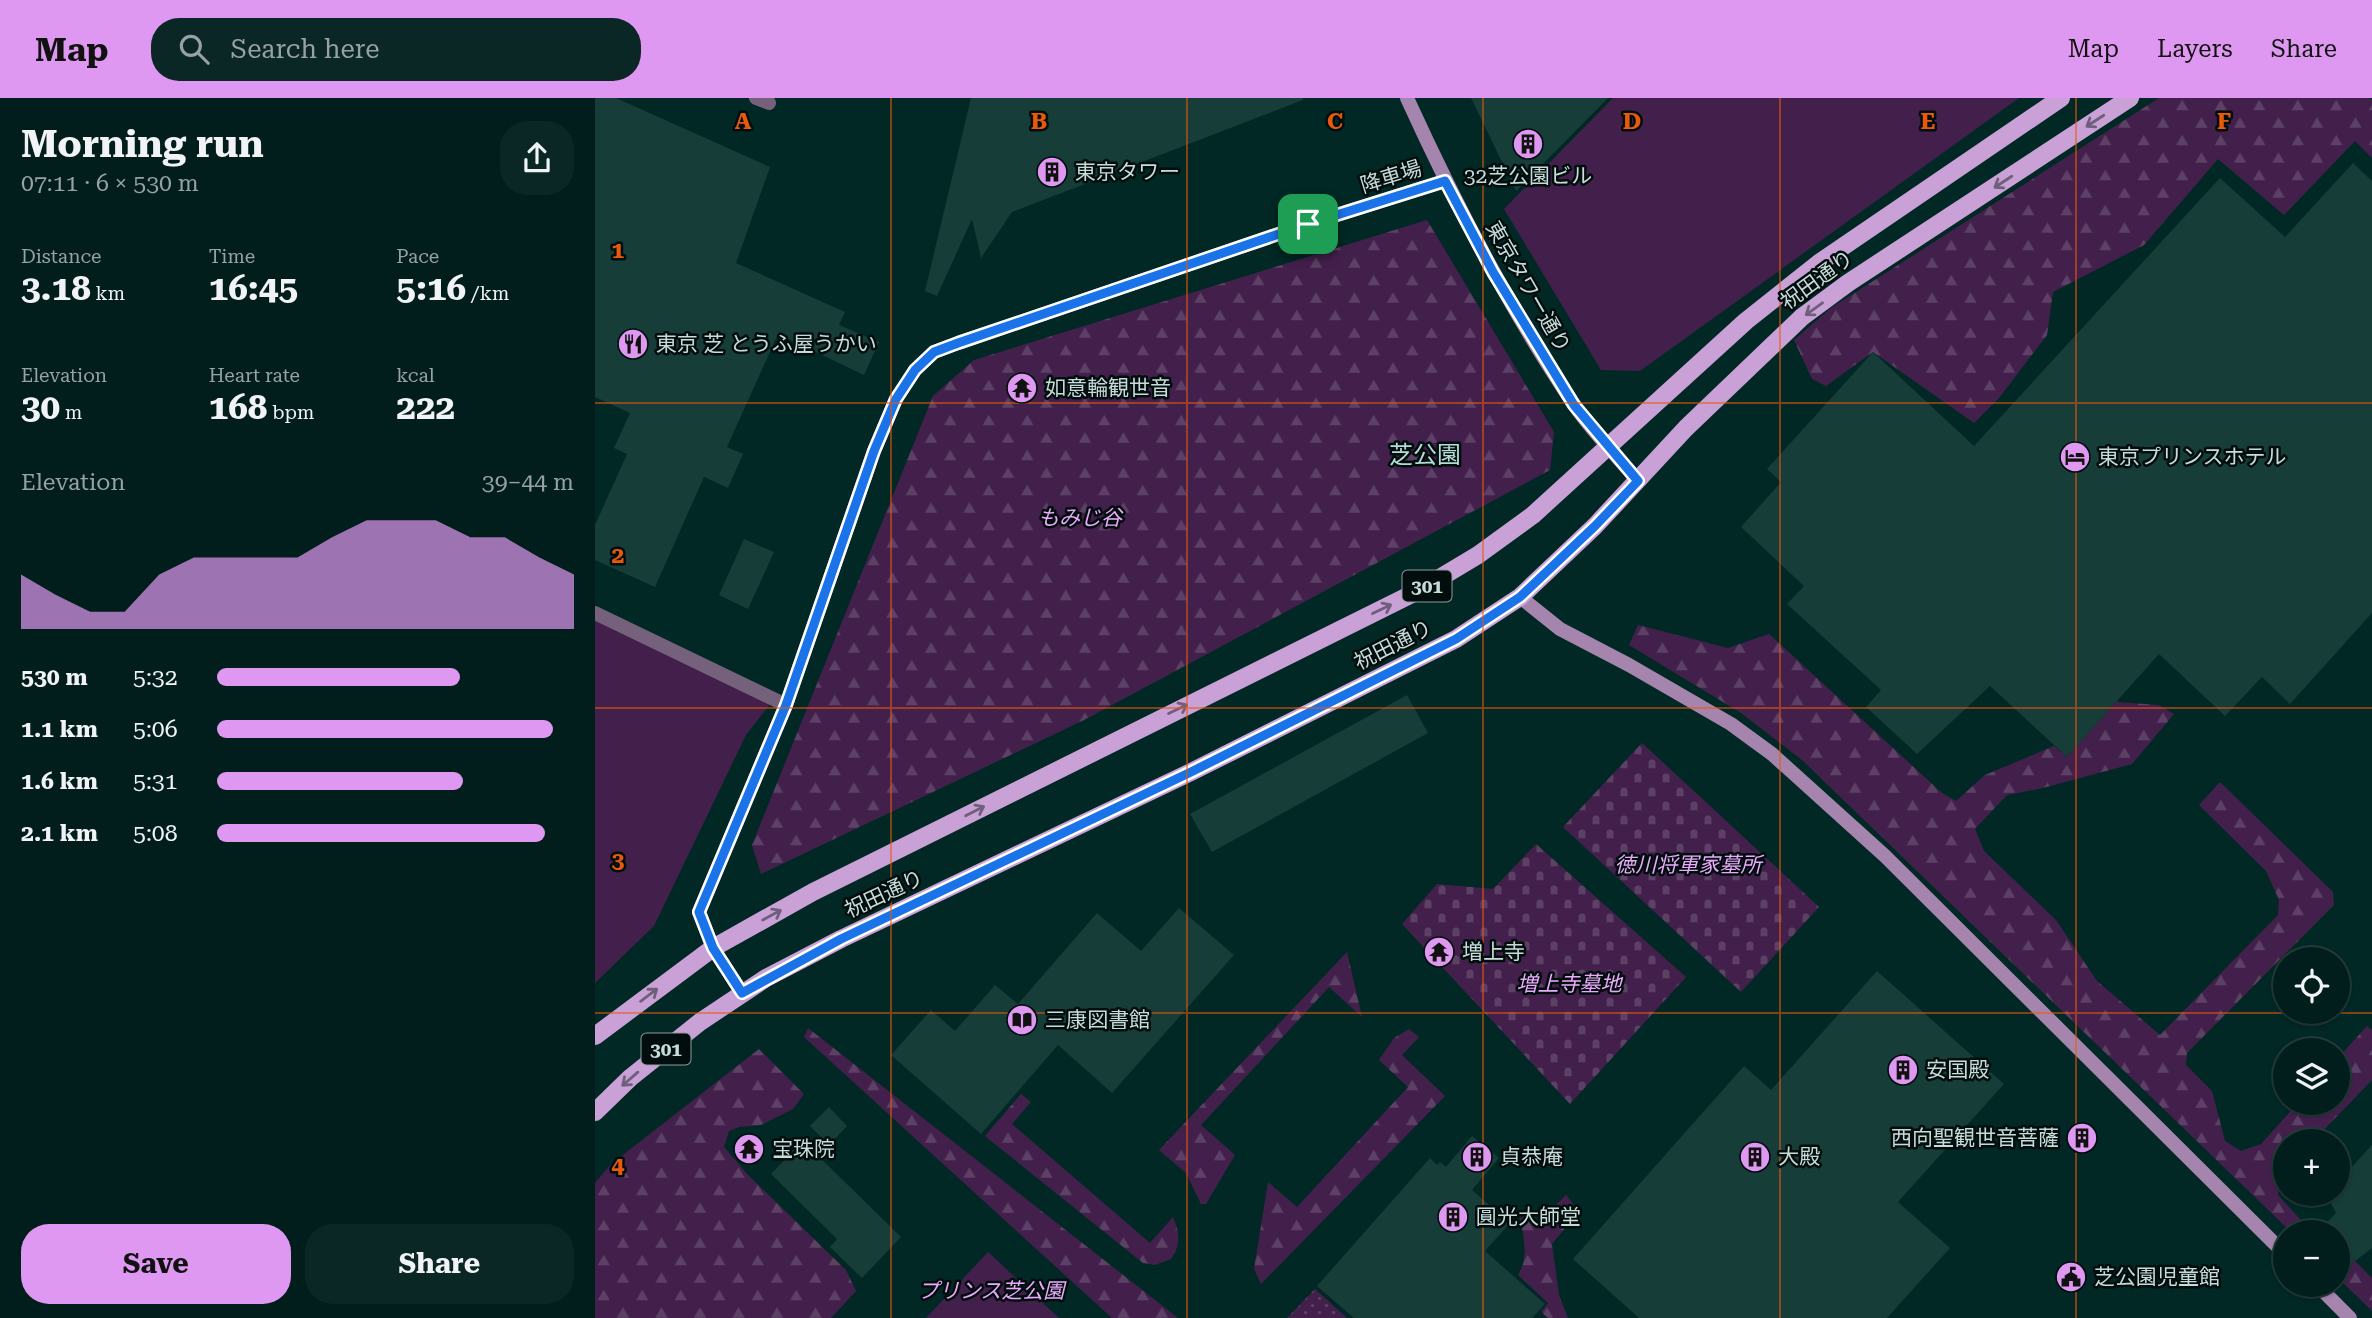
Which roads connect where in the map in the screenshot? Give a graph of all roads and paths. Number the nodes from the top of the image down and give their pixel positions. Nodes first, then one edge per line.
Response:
1 (1407, 98) edge
2 (2060, 98) edge
3 (2130, 98) edge
4 (1445, 181) junction
5 (1609, 446) junction
6 (1638, 481) junction
7 (1520, 597) junction
8 (595, 613) edge
9 (786, 705) junction
10 (713, 948) junction
11 (742, 993) junction
12 (595, 1036) edge
13 (595, 1112) edge
14 (2273, 1242) edge
15 (2329, 1297) edge
16 (2350, 1318) edge

1 - 4 street, 東京タワー通り
2 - 5 main road, 祝田通り / 301
3 -> 6 main road, 祝田通り / 301
4 - 5 street, 東京タワー通り
4 - 9 street, 降車場
5 - 6 street, 東京タワー通り
10 -> 5 main road, 祝田通り / 301
6 - 7 main road, 祝田通り / 301
7 - 11 main road, 祝田通り / 301
7 - 14 street
8 - 9 street
9 - 10 street, 降車場
10 - 11 street, 降車場
12 -> 10 main road, 祝田通り / 301
11 -> 13 main road, 祝田通り / 301
15 - 16 street

